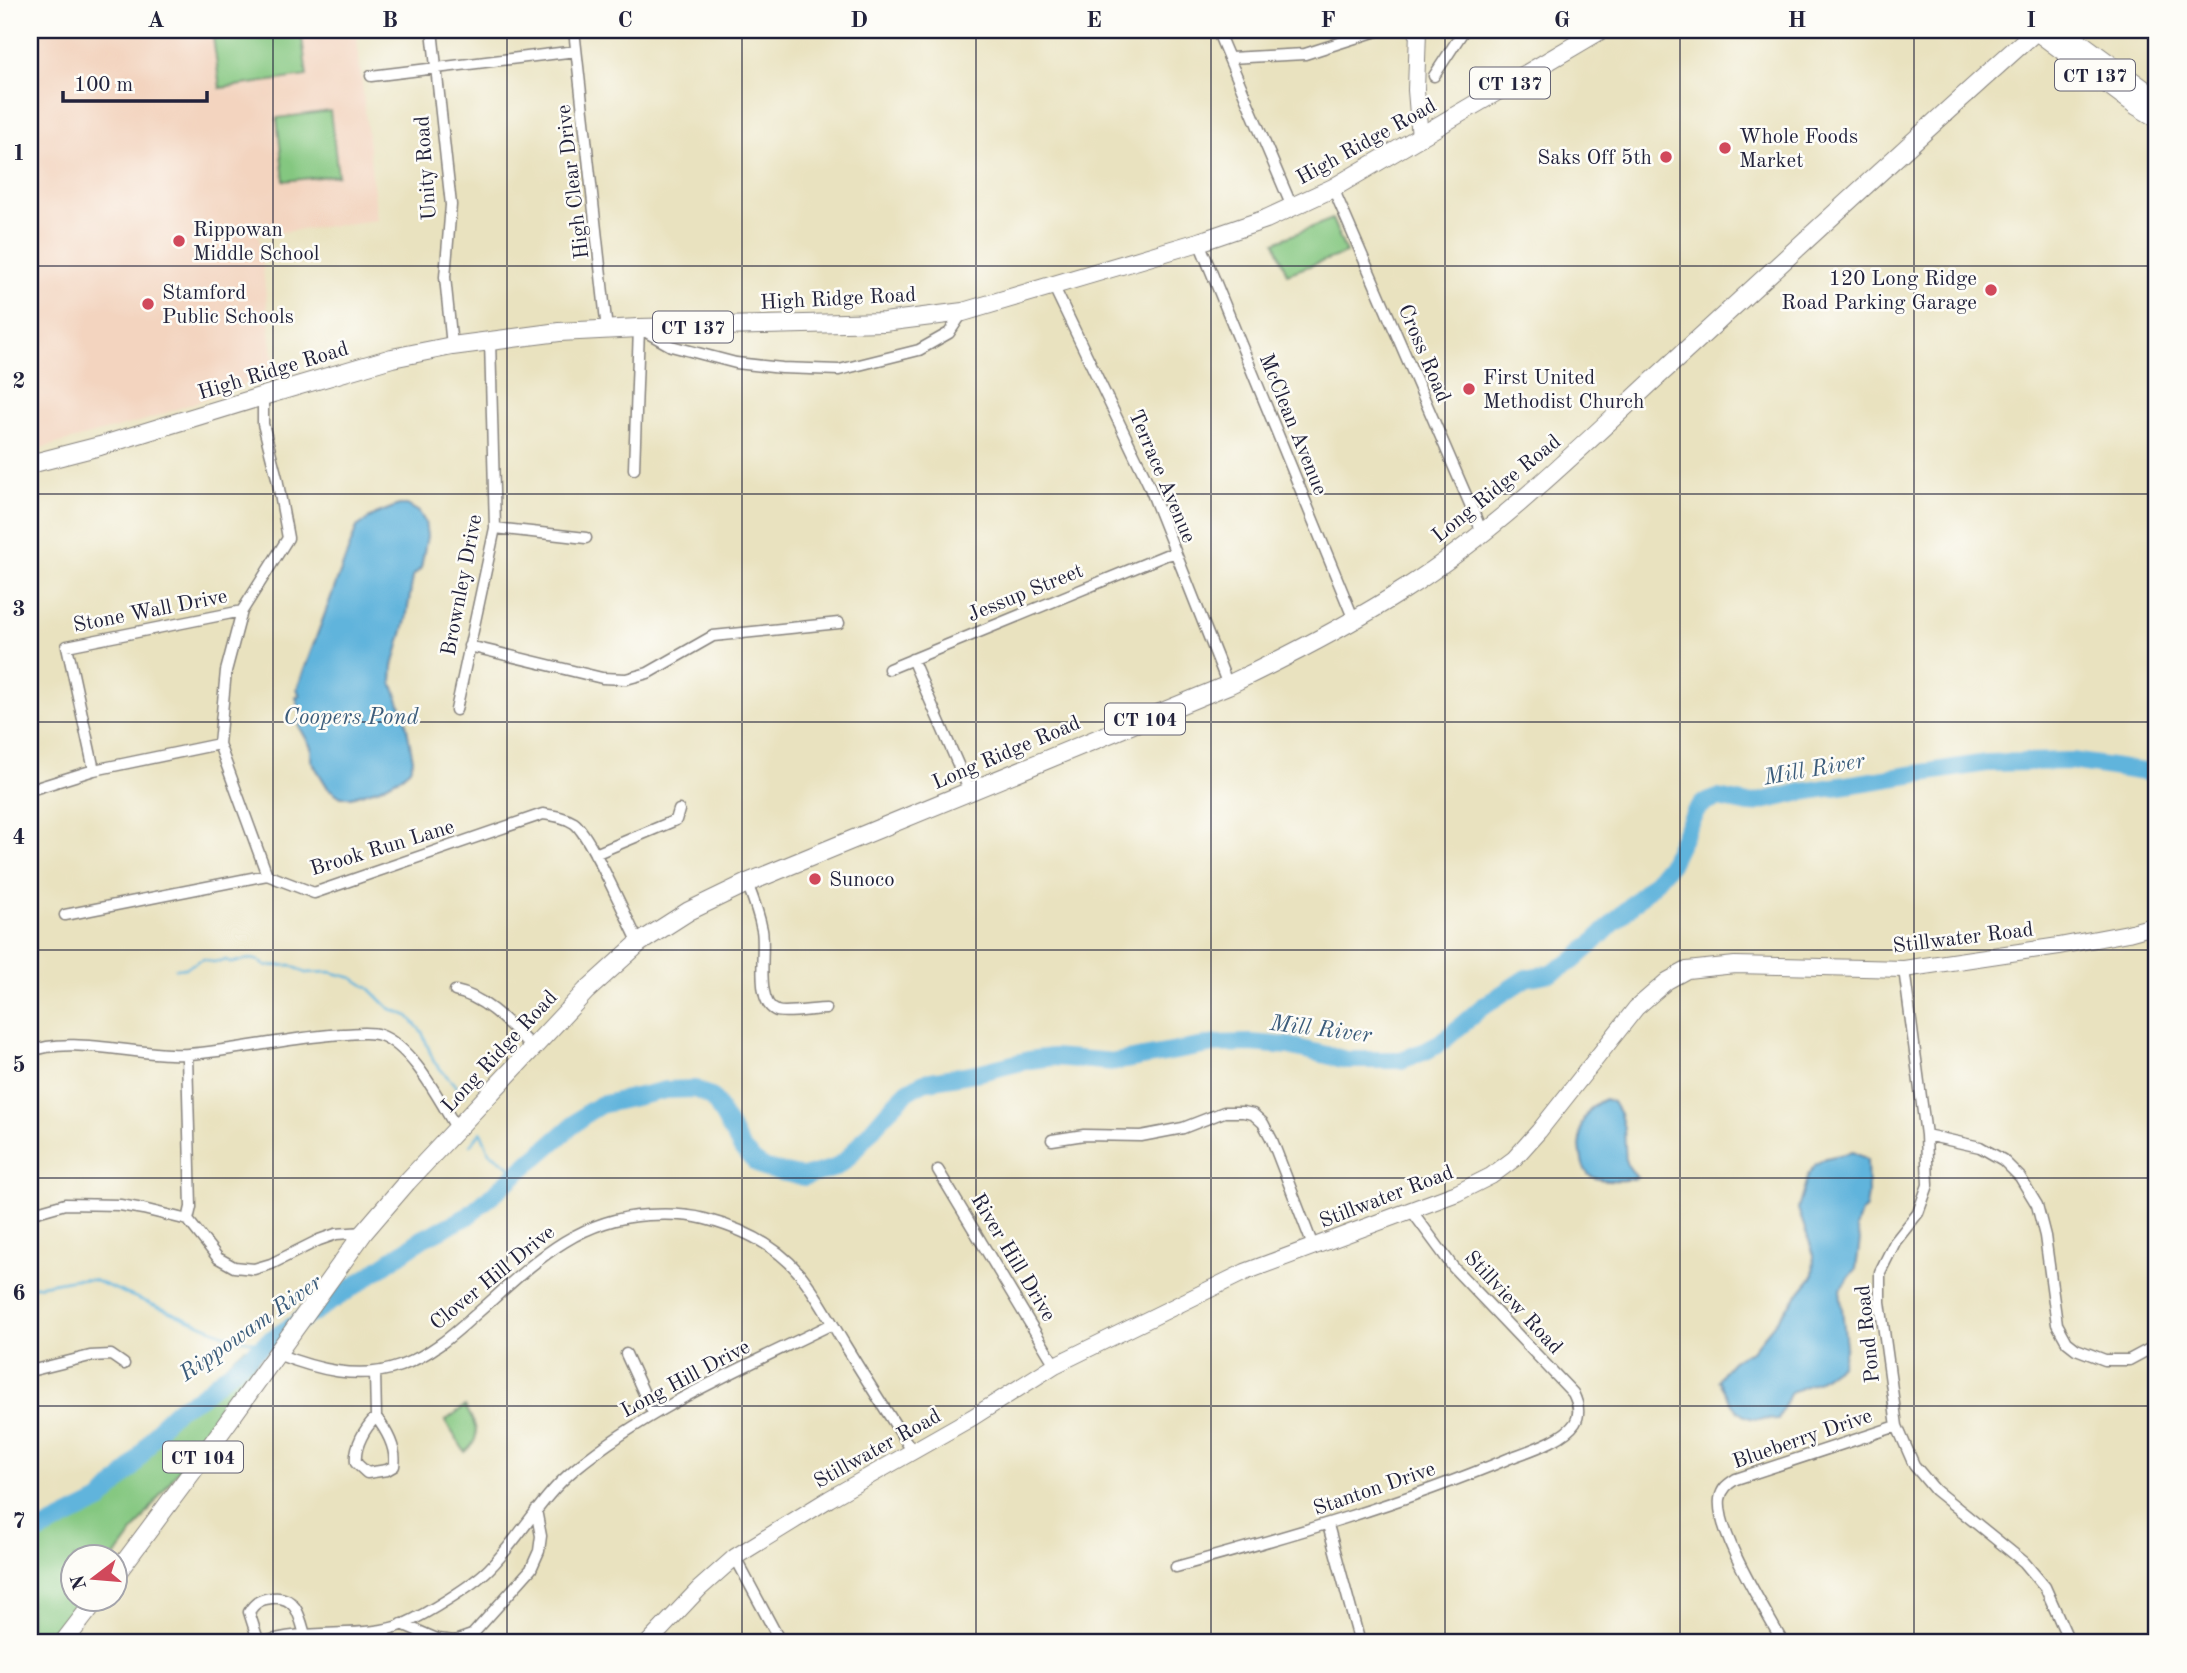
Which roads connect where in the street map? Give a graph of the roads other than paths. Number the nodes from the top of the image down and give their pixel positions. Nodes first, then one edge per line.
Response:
1 (432, 30) edge
2 (574, 30) edge
3 (1217, 30) edge
4 (1380, 30) edge
5 (1418, 30) edge
6 (1464, 30) edge
7 (1601, 30) edge
8 (2036, 30) edge
9 (2063, 30) edge
10 (576, 51) junction
11 (1230, 58) junction
12 (436, 69) junction
13 (371, 76) dead end
14 (1434, 76) dead end
15 (2157, 99) edge
16 (2157, 118) edge
17 (1420, 138) junction
18 (1333, 188) junction
19 (1292, 207) junction
20 (1199, 242) junction
21 (1054, 285) junction
22 (963, 312) junction
23 (639, 328) junction
24 (607, 330) junction
25 (489, 340) junction
26 (452, 346) junction
27 (262, 396) junction
28 (30, 464) edge
29 (635, 469) dead end
30 (495, 528) junction
31 (1482, 532) junction
32 (586, 538) dead end
33 (1175, 553) junction
34 (242, 611) junction
35 (1354, 620) junction
36 (839, 622) dead end
37 (469, 646) junction
38 (912, 659) junction
39 (890, 669) dead end
40 (1228, 685) junction
41 (456, 710) dead end
42 (219, 744) junction
43 (94, 770) junction
44 (30, 790) edge
45 (970, 792) junction
46 (679, 810) dead end
47 (595, 853) junction
48 (267, 875) junction
49 (747, 883) junction
50 (65, 915) dead end
51 (2157, 925) edge
52 (639, 943) junction
53 (1904, 969) junction
54 (455, 991) dead end
55 (826, 1009) dead end
56 (533, 1048) junction
57 (30, 1052) edge
58 (187, 1055) junction
59 (457, 1129) junction
60 (1926, 1135) junction
61 (1052, 1140) dead end
62 (938, 1170) dead end
63 (1411, 1210) junction
64 (30, 1214) edge
65 (188, 1220) junction
66 (364, 1231) junction
67 (1312, 1246) junction
68 (832, 1324) junction
69 (2157, 1345) edge
70 (277, 1354) junction
71 (626, 1354) dead end
72 (124, 1364) dead end
73 (1055, 1365) junction
74 (30, 1371) edge
75 (375, 1372) junction
76 (653, 1412) junction
77 (376, 1417) junction
78 (1575, 1423) joint
79 (1897, 1426) junction
80 (914, 1452) junction
81 (536, 1510) junction
82 (1328, 1525) junction
83 (130, 1555) edge
84 (735, 1557) junction
85 (1176, 1567) dead end
86 (85, 1614) edge
87 (402, 1625) junction
88 (305, 1636) junction
89 (63, 1643) edge
90 (261, 1643) edge
91 (648, 1643) edge
92 (781, 1643) edge
93 (1360, 1643) edge
94 (1783, 1643) edge
95 (2070, 1643) edge

1 - 12 street, Unity Road
2 - 10 street, High Clear Drive
3 - 11 street
4 - 11 street
5 - 17 main road
6 - 14 street
7 - 17 main road, High Ridge Road / CT 137
8 - 16 main road, CT 137
8 - 31 main road, Long Ridge Road / CT 104
9 - 15 main road, CT 137
10 - 12 street
10 - 24 street, High Clear Drive
11 - 19 street
12 - 13 street
12 - 26 street, Unity Road
17 - 18 main road, High Ridge Road / CT 137
18 - 19 main road, High Ridge Road / CT 137
18 - 31 street, Cross Road
19 - 20 main road, High Ridge Road / CT 137
20 - 21 main road, High Ridge Road / CT 137
20 - 35 street, McClean Avenue
21 - 22 main road, High Ridge Road / CT 137
21 - 33 street, Terrace Avenue
22 - 23 main road, High Ridge Road / CT 137
22 - 23 street
23 - 24 main road, High Ridge Road / CT 137
23 - 29 street
24 - 25 main road, High Ridge Road / CT 137
25 - 26 main road, High Ridge Road / CT 137
25 - 30 street, Brownley Drive
26 - 27 main road, High Ridge Road / CT 137
27 - 28 main road, High Ridge Road / CT 137
27 - 34 street
30 - 32 street
30 - 37 street, Brownley Drive
31 - 35 main road, Long Ridge Road / CT 104
33 - 38 street, Jessup Street
33 - 40 street, Terrace Avenue
34 - 42 street
34 - 43 street, Stone Wall Drive
35 - 40 main road, Long Ridge Road / CT 104
36 - 37 street
37 - 41 street, Brownley Drive
38 - 39 street, Jessup Street
38 - 45 street
40 - 45 main road, Long Ridge Road / CT 104
42 - 43 street
42 - 48 street
43 - 44 street
45 - 49 main road, Long Ridge Road / CT 104
46 - 47 street
47 - 48 street, Brook Run Lane
47 - 52 street, Brook Run Lane
48 - 50 street
49 - 52 main road, Long Ridge Road / CT 104
49 - 55 street
51 - 53 main road, Stillwater Road
52 - 56 main road, Long Ridge Road / CT 104
53 - 60 street, Pond Road
53 - 63 main road, Stillwater Road
54 - 56 street
56 - 59 main road, Long Ridge Road / CT 104
57 - 58 street
58 - 59 street
58 - 65 street
59 - 66 main road, Long Ridge Road / CT 104
60 - 69 street
60 - 79 street, Pond Road
61 - 67 street
62 - 73 street, River Hill Drive
63 - 67 main road, Stillwater Road
63 - 78 street, Stillview Road
64 - 65 street
65 - 66 street
66 - 70 main road, Long Ridge Road / CT 104
67 - 73 main road, Stillwater Road
68 - 75 street, Clover Hill Drive
68 - 76 street, Long Hill Drive
68 - 80 street, Clover Hill Drive
70 - 75 street, Clover Hill Drive
70 - 83 main road, Long Ridge Road / CT 104
71 - 76 street
72 - 74 street
73 - 80 main road, Stillwater Road
75 - 77 street
76 - 81 street, Long Hill Drive
77 - 77 street
78 - 82 street, Stanton Drive
79 - 94 street, Blueberry Drive
79 - 95 street, Pond Road
80 - 84 main road, Stillwater Road
81 - 87 street, Long Hill Drive
81 - 87 street
82 - 85 street, Stanton Drive
82 - 93 street
84 - 91 main road, Stillwater Road
84 - 92 street
86 - 89 main road
87 - 88 street, Long Hill Drive
88 - 90 street, Long Hill Drive
88 - 90 street, Long Hill Drive

